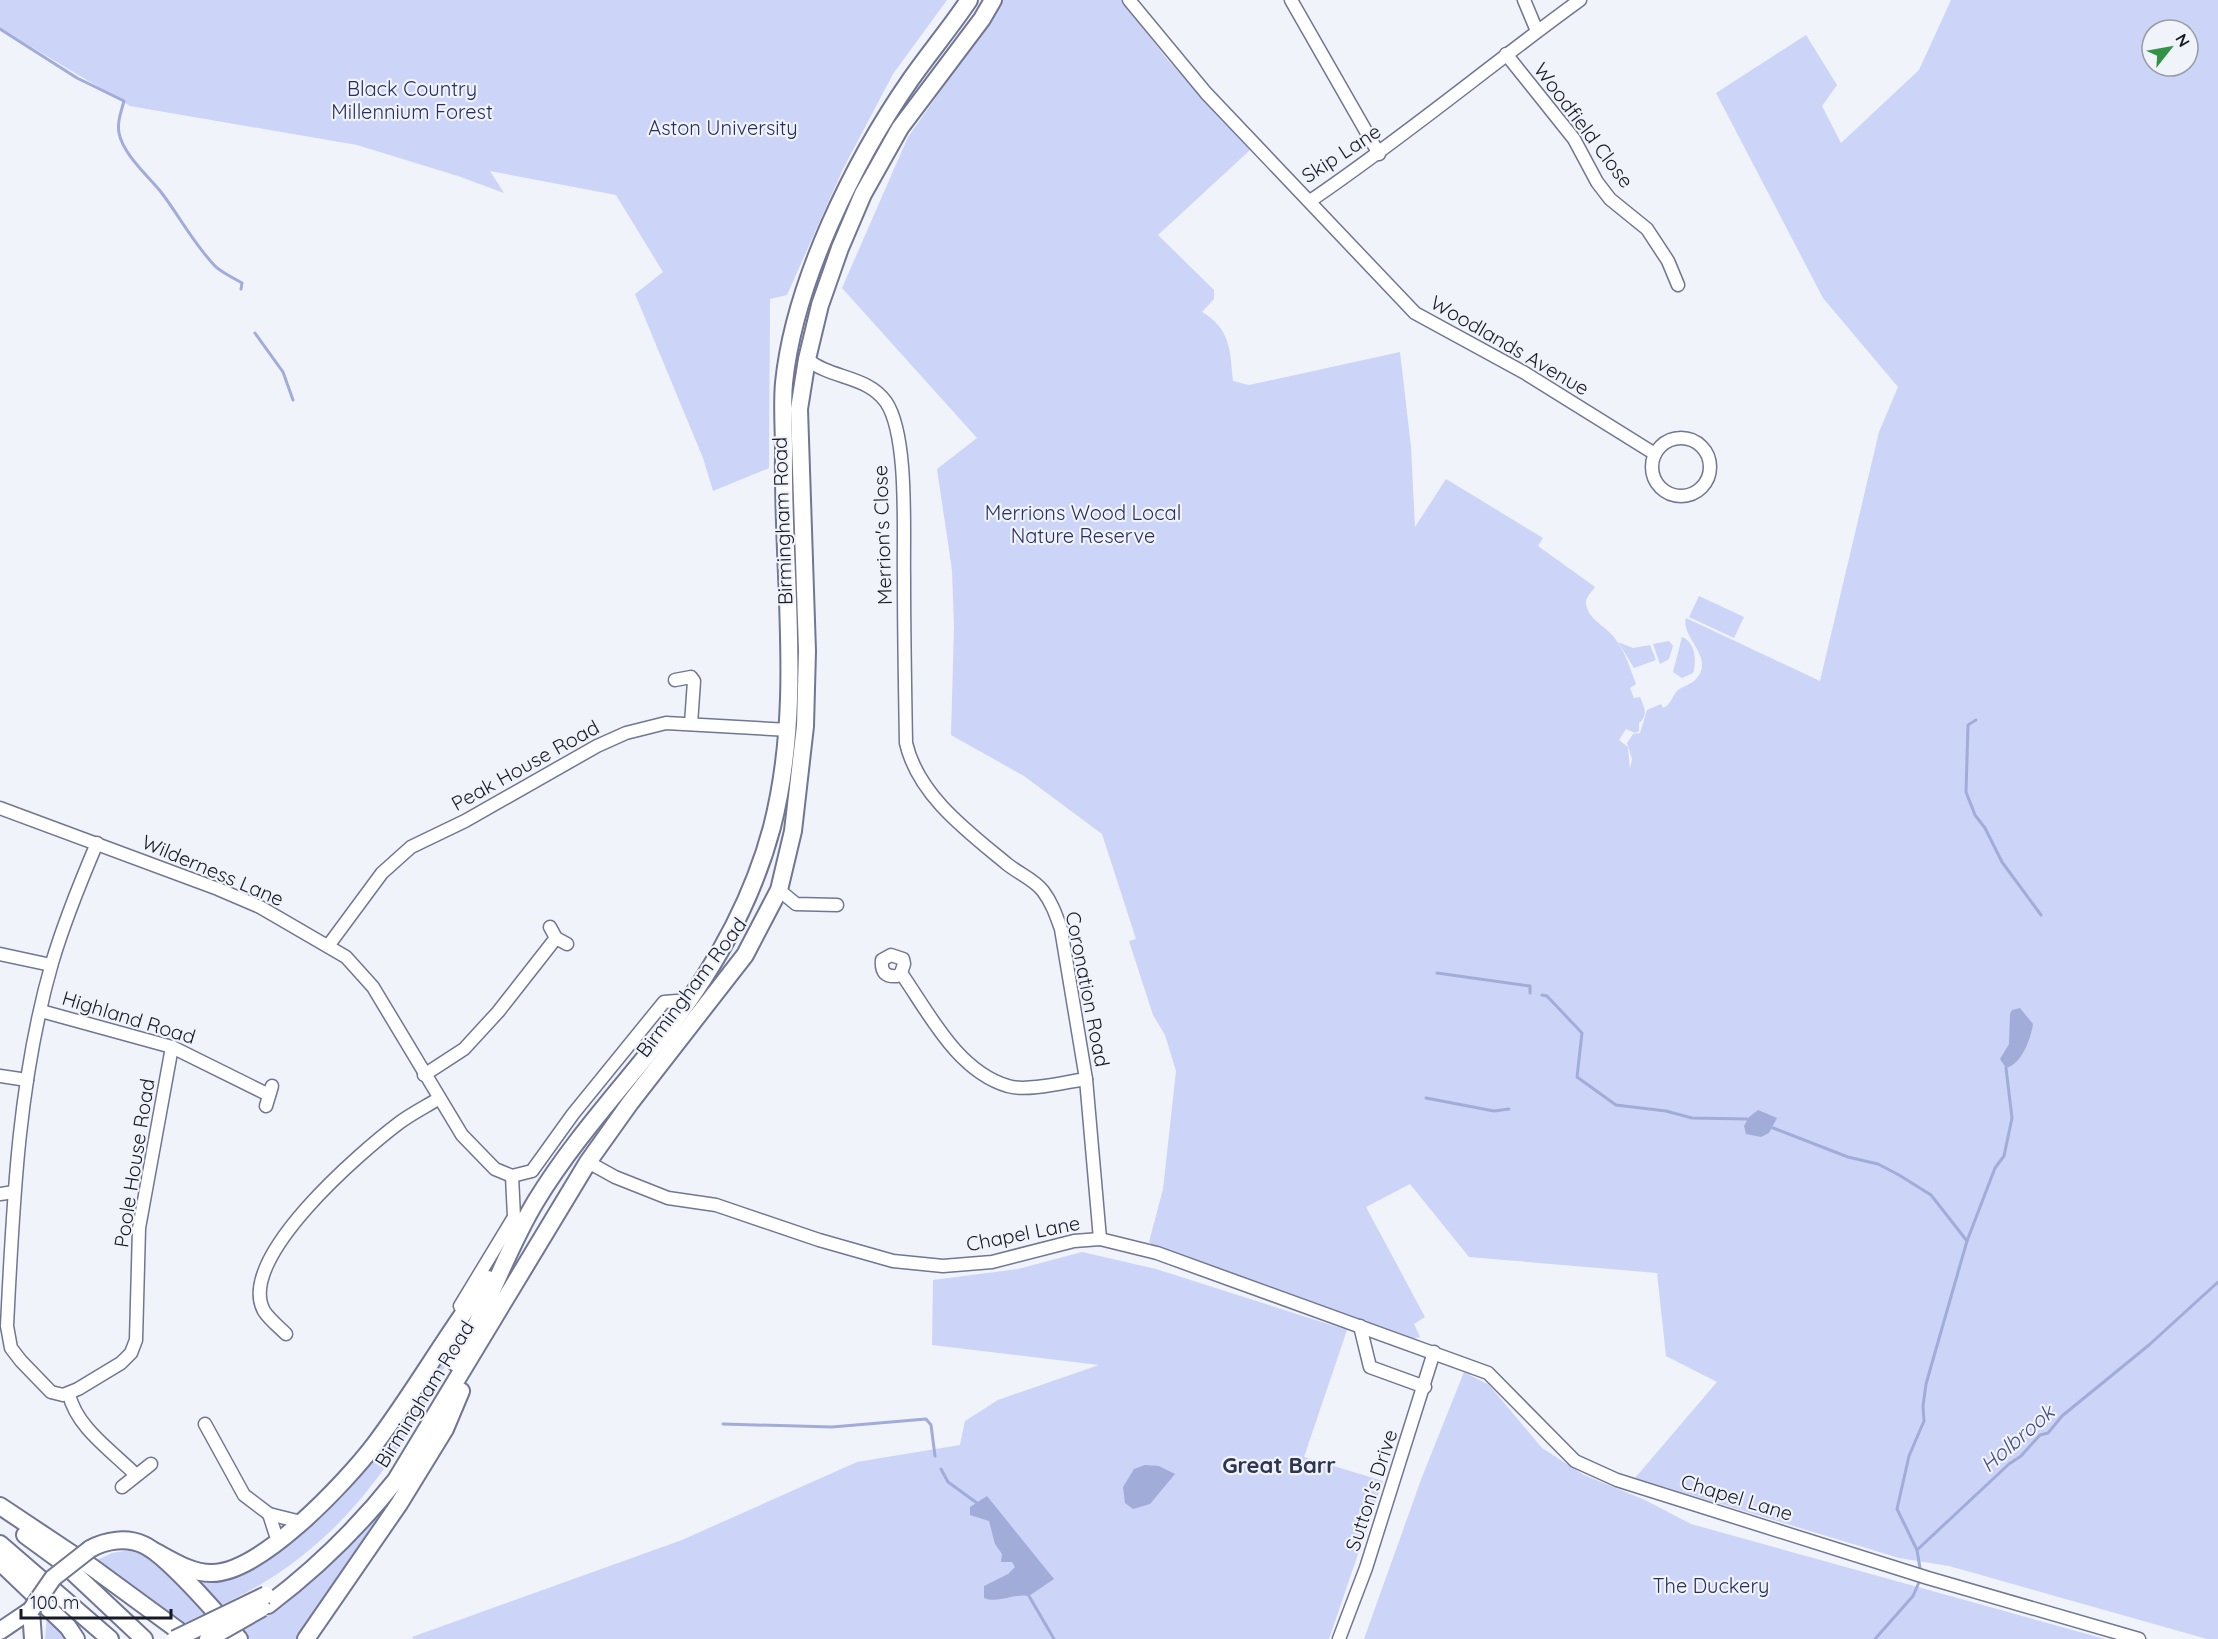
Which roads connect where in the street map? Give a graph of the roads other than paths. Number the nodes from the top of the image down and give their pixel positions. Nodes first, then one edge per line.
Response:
1 (969, 0) edge
2 (993, 0) edge
3 (1129, 0) edge
4 (1291, 0) edge
5 (1524, 0) edge
6 (1580, 0) edge
7 (1537, 32) junction
8 (1506, 54) junction
9 (1379, 154) junction
10 (1310, 201) junction
11 (1672, 280) dead end
12 (792, 345) junction
13 (808, 354) junction
14 (786, 375) junction
15 (804, 376) junction
16 (1655, 454) junction
17 (675, 680) dead end
18 (691, 724) junction
19 (789, 730) junction
20 (910, 760) joint
21 (0, 808) edge
22 (97, 843) junction
23 (775, 898) junction
24 (837, 905) dead end
25 (733, 930) junction
26 (557, 936) dead end
27 (328, 946) junction
28 (720, 952) junction
29 (0, 954) edge
30 (51, 965) junction
31 (901, 973) dead end
32 (690, 1000) junction
33 (41, 1011) junction
34 (172, 1047) junction
35 (424, 1075) junction
36 (0, 1076) edge
37 (1086, 1079) junction
38 (27, 1080) junction
39 (269, 1096) dead end
40 (438, 1099) junction
41 (588, 1162) junction
42 (512, 1176) junction
43 (14, 1192) junction
44 (0, 1194) edge
45 (1097, 1213) junction
46 (1101, 1239) junction
47 (1086, 1240) junction
48 (511, 1248) junction
49 (484, 1319) junction
50 (1360, 1326) junction
51 (452, 1328) junction
52 (286, 1334) dead end
53 (5, 1348) edge
54 (1434, 1352) junction
55 (1425, 1388) junction
56 (69, 1394) junction
57 (196, 1433) dead end
58 (151, 1464) dead end
59 (135, 1474) junction
60 (122, 1487) dead end
61 (0, 1506) edge
62 (269, 1514) junction
63 (0, 1517) edge
64 (301, 1522) junction
65 (278, 1542) junction
66 (0, 1544) edge
67 (156, 1552) junction
68 (0, 1562) edge
69 (267, 1600) junction
70 (31, 1610) junction
71 (0, 1631) edge
72 (33, 1639) edge
73 (76, 1639) edge
74 (110, 1639) edge
75 (144, 1639) edge
76 (175, 1639) edge
77 (190, 1639) edge
78 (208, 1639) edge
79 (239, 1639) edge
80 (306, 1639) edge
81 (1339, 1639) edge
82 (2139, 1639) edge

1 - 12 highway, Birmingham Road
2 - 13 highway, Birmingham Road
3 - 10 street, Skip Lane
4 - 9 street
5 - 7 street
6 - 7 street, Skip Lane
7 - 8 street, Skip Lane
8 - 9 street, Skip Lane
8 - 11 street, Woodfield Close
9 - 10 street, Skip Lane
10 - 16 street, Woodlands Avenue
12 - 13 highway
12 - 14 highway, Birmingham Road
13 - 15 highway, Birmingham Road
13 - 20 street, Merrion's Close
14 - 15 highway
14 - 19 highway, Birmingham Road
15 - 23 highway, Birmingham Road
16 - 16 street
17 - 18 street
18 - 19 street, Peak House Road
18 - 27 street, Peak House Road
19 - 25 highway, Birmingham Road
20 - 37 street, Coronation Road
21 - 22 street, Wilderness Lane
22 - 27 street, Wilderness Lane
22 - 30 street
23 - 24 street
23 - 25 highway
23 - 28 highway
23 - 41 highway, Birmingham Road
25 - 28 highway, Birmingham Road
26 - 35 street
27 - 35 street, Wilderness Lane
28 - 32 highway, Birmingham Road
29 - 30 street
30 - 33 street
31 - 37 street
32 - 42 street, Birmingham Road
32 - 48 highway, Birmingham Road
33 - 34 street, Highland Road
33 - 38 street
34 - 39 street, Highland Road
34 - 56 street, Poole House Road
35 - 40 street, Wilderness Lane
36 - 38 street
37 - 45 street, Coronation Road
38 - 43 street
40 - 42 street, Wilderness Lane
40 - 52 street
41 - 47 street, Chapel Lane
41 - 49 highway, Birmingham Road
42 - 51 street, Birmingham Road
43 - 44 street
43 - 53 street
45 - 46 street, Coronation Road
45 - 47 street, Coronation Road
46 - 47 street, Chapel Lane
46 - 50 street, Chapel Lane
48 - 49 highway, Birmingham Road
48 - 51 highway
49 - 51 highway
49 - 69 highway, Birmingham Road
49 - 80 highway
50 - 54 street, Chapel Lane
50 - 55 street
51 - 64 highway
53 - 56 street
54 - 55 street, Sutton's Drive
54 - 82 street, Chapel Lane
55 - 81 street, Sutton's Drive
56 - 59 street
57 - 62 street
58 - 59 street
59 - 60 street
61 - 77 highway
62 - 64 street
62 - 65 street
63 - 75 highway
64 - 65 highway
65 - 67 highway
66 - 74 highway
67 - 70 highway, bridge
67 - 79 highway
68 - 73 highway
69 - 76 highway, Birmingham Road, bridge
69 - 78 highway, Birmingham Road, bridge
70 - 71 highway
70 - 72 highway

